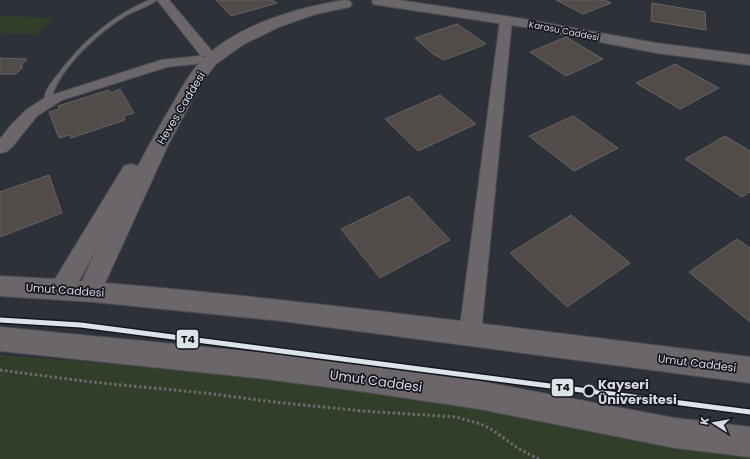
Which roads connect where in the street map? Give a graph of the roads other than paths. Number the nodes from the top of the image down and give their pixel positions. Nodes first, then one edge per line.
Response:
1 (154, 0) edge
2 (163, 0) edge
3 (323, 0) edge
4 (437, 0) edge
5 (380, 1) edge
6 (341, 2) edge
7 (506, 20) junction
8 (202, 56) junction
9 (749, 59) edge
10 (48, 101) junction
11 (0, 148) edge
12 (0, 286) edge
13 (61, 290) junction
14 (89, 291) junction
15 (470, 334) junction
16 (0, 339) edge
17 (750, 370) edge
18 (750, 442) edge

1 - 10 lane
2 - 8 street
3 - 8 street, Heves Caddesi
4 - 9 street, Karasu Caddesi
5 - 6 street, Heves Caddesi
5 - 7 street, Karasu Caddesi
6 - 14 street, Heves Caddesi
7 - 9 street, Karasu Caddesi
7 - 15 street
8 - 10 street
8 - 13 street, Heves Caddesi
10 - 11 street
12 - 13 street, Umut Caddesi
13 - 14 street, Umut Caddesi
14 - 15 street, Umut Caddesi
15 - 17 street, Umut Caddesi
16 - 18 street, Umut Caddesi

